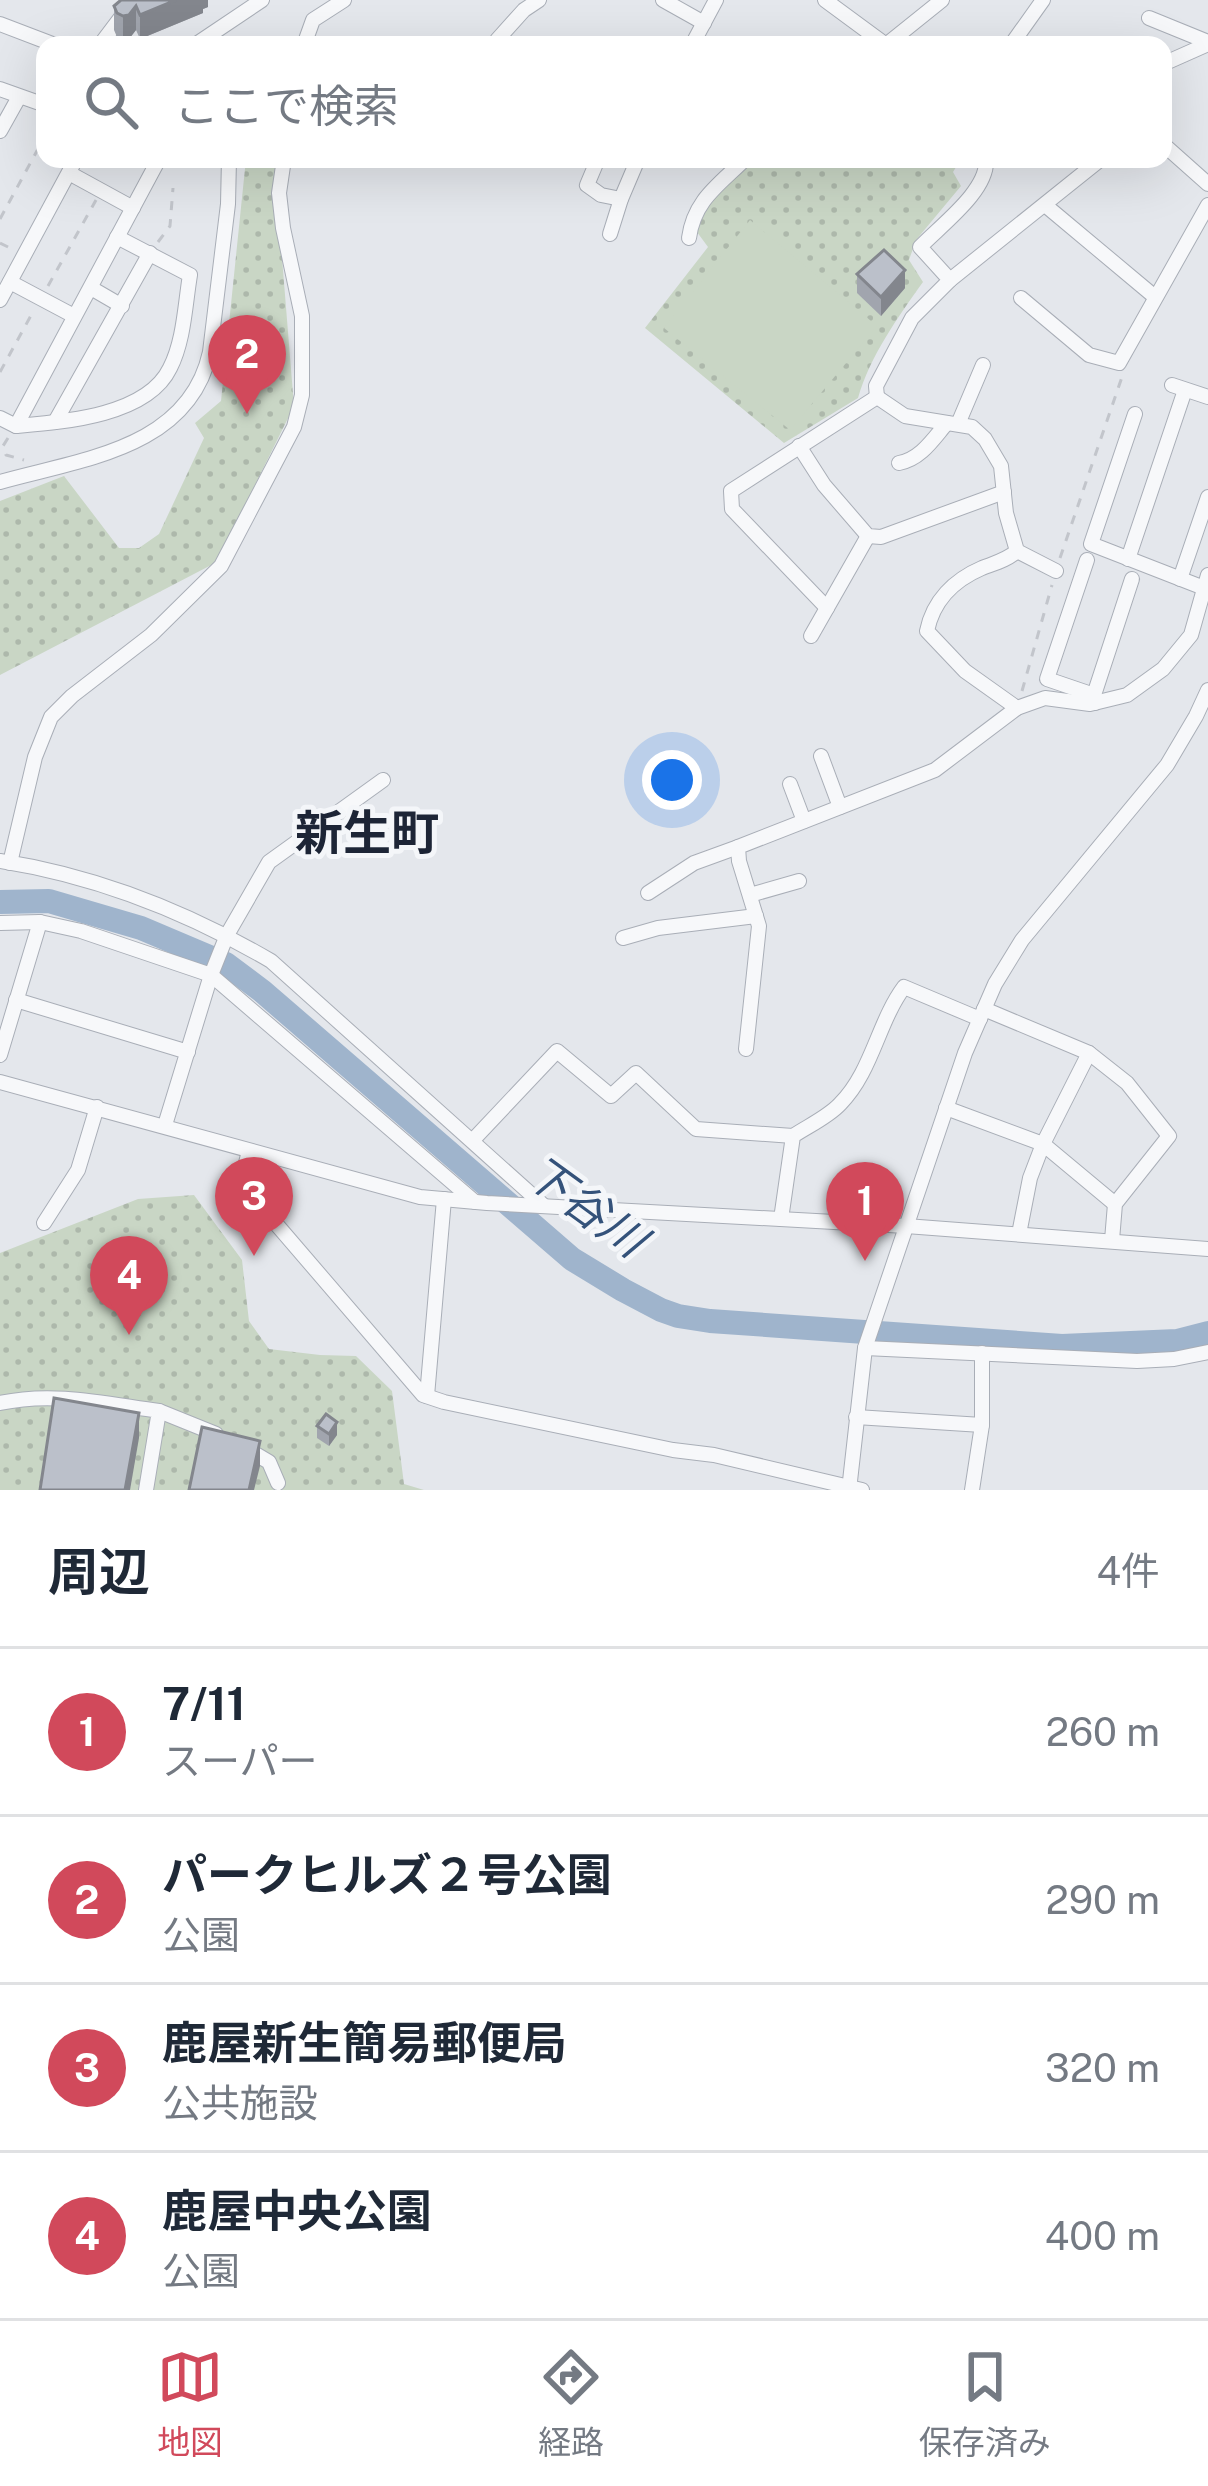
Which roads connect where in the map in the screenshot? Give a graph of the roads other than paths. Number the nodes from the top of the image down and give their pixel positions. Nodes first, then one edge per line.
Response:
1 (134, 0) edge
2 (262, 0) edge
3 (344, 0) edge
4 (538, 0) edge
5 (663, 0) edge
6 (716, 0) edge
7 (825, 0) edge
8 (942, 0) edge
9 (1042, 0) edge
10 (1149, 18) dead end
11 (704, 23) junction
12 (0, 24) edge
13 (218, 29) junction
14 (107, 36) edge
15 (208, 36) edge
16 (222, 36) edge
17 (307, 36) edge
18 (504, 36) edge
19 (697, 36) edge
20 (870, 36) edge
21 (886, 36) edge
22 (1017, 36) edge
23 (36, 38) edge
24 (1208, 43) edge
25 (1172, 60) edge
26 (0, 88) edge
27 (19, 97) junction
28 (36, 102) edge
29 (0, 131) edge
30 (1172, 152) edge
31 (72, 168) edge
32 (75, 168) edge
33 (154, 168) edge
34 (229, 168) edge
35 (283, 168) edge
36 (594, 168) edge
37 (634, 168) edge
38 (736, 168) edge
39 (987, 168) edge
40 (1090, 168) edge
41 (1208, 184) edge
42 (621, 199) junction
43 (1045, 205) junction
44 (1208, 205) edge
45 (133, 208) junction
46 (610, 234) dead end
47 (117, 237) junction
48 (689, 238) dead end
49 (150, 254) junction
50 (950, 280) junction
51 (10, 282) junction
52 (91, 287) junction
53 (1155, 297) junction
54 (1022, 298) dead end
55 (0, 300) edge
56 (122, 306) junction
57 (74, 316) junction
58 (983, 365) dead end
59 (877, 397) junction
60 (1208, 397) edge
61 (1135, 414) dead end
62 (0, 418) edge
63 (55, 422) junction
64 (952, 424) junction
65 (16, 426) junction
66 (799, 446) junction
67 (899, 463) dead end
68 (0, 482) edge
69 (1004, 493) junction
70 (1208, 497) edge
71 (868, 536) junction
72 (1017, 551) junction
73 (1128, 559) junction
74 (1087, 560) dead end
75 (1056, 572) road end
76 (1132, 579) dead end
77 (1180, 579) junction
78 (1206, 582) edge
79 (827, 608) junction
80 (811, 636) dead end
81 (1208, 690) edge
82 (1095, 699) junction
83 (1017, 708) junction
84 (821, 756) dead end
85 (383, 780) dead end
86 (790, 784) dead end
87 (840, 807) junction
88 (804, 821) junction
89 (738, 847) junction
90 (5, 862) edge
91 (800, 881) dead end
92 (648, 893) dead end
93 (750, 895) junction
94 (756, 916) junction
95 (40, 922) junction
96 (0, 923) edge
97 (227, 935) junction
98 (623, 938) dead end
99 (212, 975) junction
100 (16, 1000) junction
101 (982, 1014) junction
102 (746, 1049) dead end
103 (188, 1052) junction
104 (1089, 1053) junction
105 (0, 1054) edge
106 (0, 1082) edge
107 (97, 1106) junction
108 (946, 1108) junction
109 (165, 1125) junction
110 (793, 1136) junction
111 (473, 1140) junction
112 (1043, 1144) junction
113 (250, 1151) junction
114 (444, 1199) junction
115 (481, 1203) junction
116 (538, 1204) junction
117 (1115, 1204) junction
118 (781, 1219) junction
119 (44, 1223) dead end
120 (906, 1226) junction
121 (1019, 1234) junction
122 (1112, 1240) junction
123 (1208, 1249) edge
124 (865, 1348) junction
125 (1208, 1352) edge
126 (982, 1353) junction
127 (427, 1396) junction
128 (0, 1403) edge
129 (159, 1412) junction
130 (856, 1417) junction
131 (982, 1425) junction
132 (278, 1483) dead end
133 (853, 1489) edge
134 (146, 1490) edge
135 (972, 1490) edge

1 - 14 street
2 - 13 street
3 - 17 street
4 - 18 street
5 - 11 street
6 - 11 street
7 - 20 street
8 - 21 street
9 - 22 street
10 - 24 street
11 - 19 street
12 - 23 street
13 - 15 street
13 - 16 street
24 - 25 street
26 - 27 street
27 - 28 street
27 - 29 street
30 - 41 street
31 - 51 street
32 - 45 street
33 - 45 street
34 - 68 street
35 - 90 street
36 - 42 street
37 - 42 street
38 - 48 street
39 - 50 street
40 - 43 street
42 - 46 street
43 - 50 street
43 - 53 street
44 - 53 street
45 - 47 street
47 - 49 street
47 - 52 street
49 - 56 street
49 - 63 street
50 - 59 street
51 - 55 street
51 - 57 street
52 - 56 street
52 - 57 street
53 - 54 street
56 - 63 street
57 - 65 street
58 - 64 street
59 - 64 street
59 - 66 street
60 - 73 street
61 - 73 street
62 - 65 street
63 - 65 street
64 - 67 street
64 - 69 street
66 - 71 street
66 - 79 street
69 - 71 street
69 - 72 street
70 - 77 street
71 - 79 street
72 - 75 street
72 - 83 street
73 - 77 street
74 - 82 street
76 - 82 street
77 - 78 street
78 - 82 street
79 - 80 street
81 - 101 street
82 - 83 street
83 - 87 street
84 - 87 street
85 - 97 street
86 - 88 street
87 - 88 street
88 - 89 street
89 - 92 street
89 - 93 street
90 - 97 street
91 - 93 street
93 - 94 street
94 - 98 street
94 - 102 street
95 - 96 street
95 - 99 street
95 - 100 street
97 - 99 street
97 - 111 street
99 - 103 street
99 - 115 street
100 - 103 street
100 - 105 street
101 - 104 street
101 - 108 street
101 - 110 street
103 - 109 street
104 - 112 street
104 - 117 street
106 - 107 street
107 - 109 street
107 - 119 street
108 - 112 street
108 - 120 street
109 - 113 street
110 - 111 street
110 - 118 street
111 - 116 street
112 - 117 street
112 - 121 street
113 - 114 street
113 - 127 street
114 - 115 street
114 - 127 street
115 - 116 street
116 - 118 street
117 - 122 street
118 - 120 street
120 - 121 street
120 - 124 street
121 - 122 street
122 - 123 street
124 - 126 street
124 - 130 street
125 - 126 street
126 - 131 street
127 - 133 street
128 - 129 street
129 - 132 street
129 - 134 street
130 - 131 street
130 - 133 street
131 - 135 street

